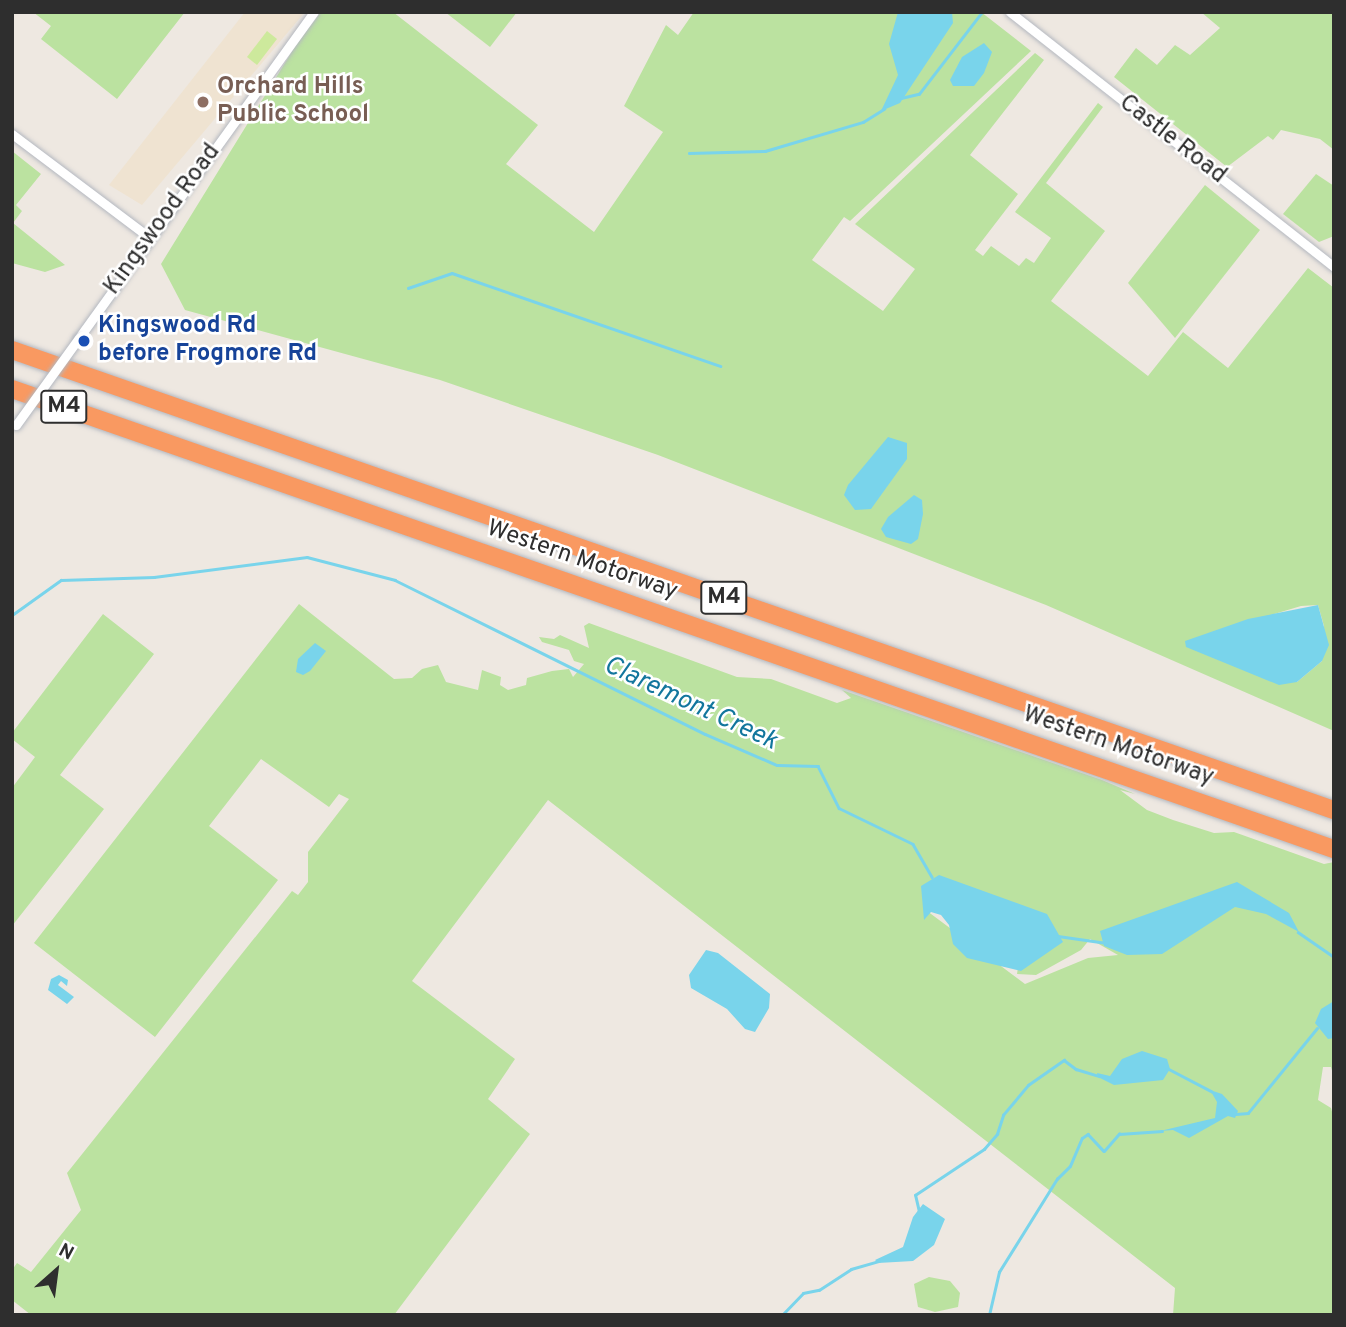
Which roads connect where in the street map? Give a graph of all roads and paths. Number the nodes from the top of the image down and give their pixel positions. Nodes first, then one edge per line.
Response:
1 (314, 12) edge
2 (1010, 12) edge
3 (12, 134) edge
4 (150, 238) junction
5 (1334, 267) edge
6 (12, 350) edge
7 (12, 389) edge
8 (14, 427) edge
9 (1334, 810) edge
10 (1334, 849) edge

1 - 4 street, Kingswood Road
2 - 5 street, Castle Road
3 - 4 street
4 - 8 street, Kingswood Road, bridge
6 - 9 highway, Western Motorway / M4
7 - 10 highway, Western Motorway / M4

